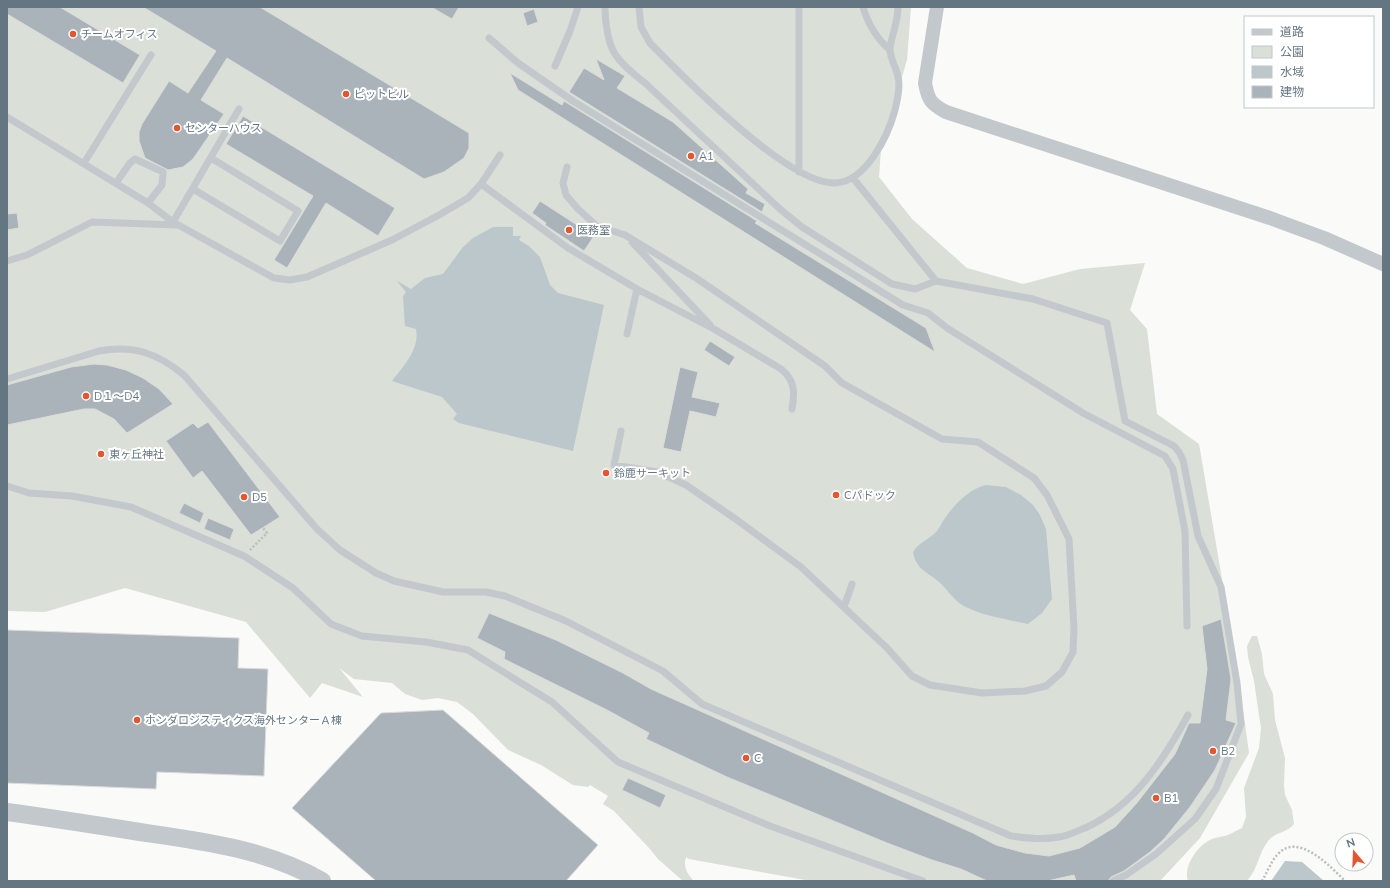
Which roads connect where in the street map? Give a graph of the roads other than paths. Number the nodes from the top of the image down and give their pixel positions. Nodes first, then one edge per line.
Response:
1 (578, 7) edge
2 (639, 7) edge
3 (799, 7) edge
4 (863, 7) edge
5 (898, 7) edge
6 (937, 7) edge
7 (605, 10) dead end
8 (489, 38) dead end
9 (890, 50) junction
10 (151, 55) dead end
11 (555, 66) dead end
12 (239, 109) dead end
13 (7, 117) edge
14 (500, 155) dead end
15 (210, 158) junction
16 (84, 163) junction
17 (567, 167) dead end
18 (799, 172) junction
19 (853, 178) junction
20 (116, 183) junction
21 (480, 184) junction
22 (193, 189) junction
23 (148, 203) junction
24 (176, 223) junction
25 (625, 235) junction
26 (7, 261) edge
27 (1383, 264) edge
28 (936, 281) junction
29 (637, 289) junction
30 (714, 329) junction
31 (628, 334) dead end
32 (7, 379) edge
33 (792, 409) dead end
34 (621, 431) dead end
35 (7, 486) edge
36 (852, 584) dead end
37 (844, 607) junction
38 (1186, 626) dead end
39 (1188, 715) dead end
40 (7, 812) edge
41 (322, 881) edge
42 (923, 881) edge
43 (1113, 881) edge

1 - 11 lane
2 - 18 lane
3 - 18 lane
4 - 9 lane
5 - 9 lane
6 - 27 street
7 - 28 lane
8 - 38 lane
9 - 19 lane
10 - 16 lane
12 - 15 lane
13 - 16 lane
14 - 21 lane
15 - 22 lane
15 - 22 lane
16 - 20 lane
17 - 25 lane
18 - 19 lane
19 - 28 lane
20 - 23 lane
20 - 23 lane
21 - 24 lane
21 - 29 lane
22 - 24 lane
23 - 24 lane
24 - 26 lane
25 - 30 lane
25 - 37 lane
28 - 43 lane
29 - 30 lane
29 - 31 lane
30 - 33 lane
32 - 39 lane
34 - 37 lane
35 - 42 lane
36 - 37 lane
40 - 41 street

